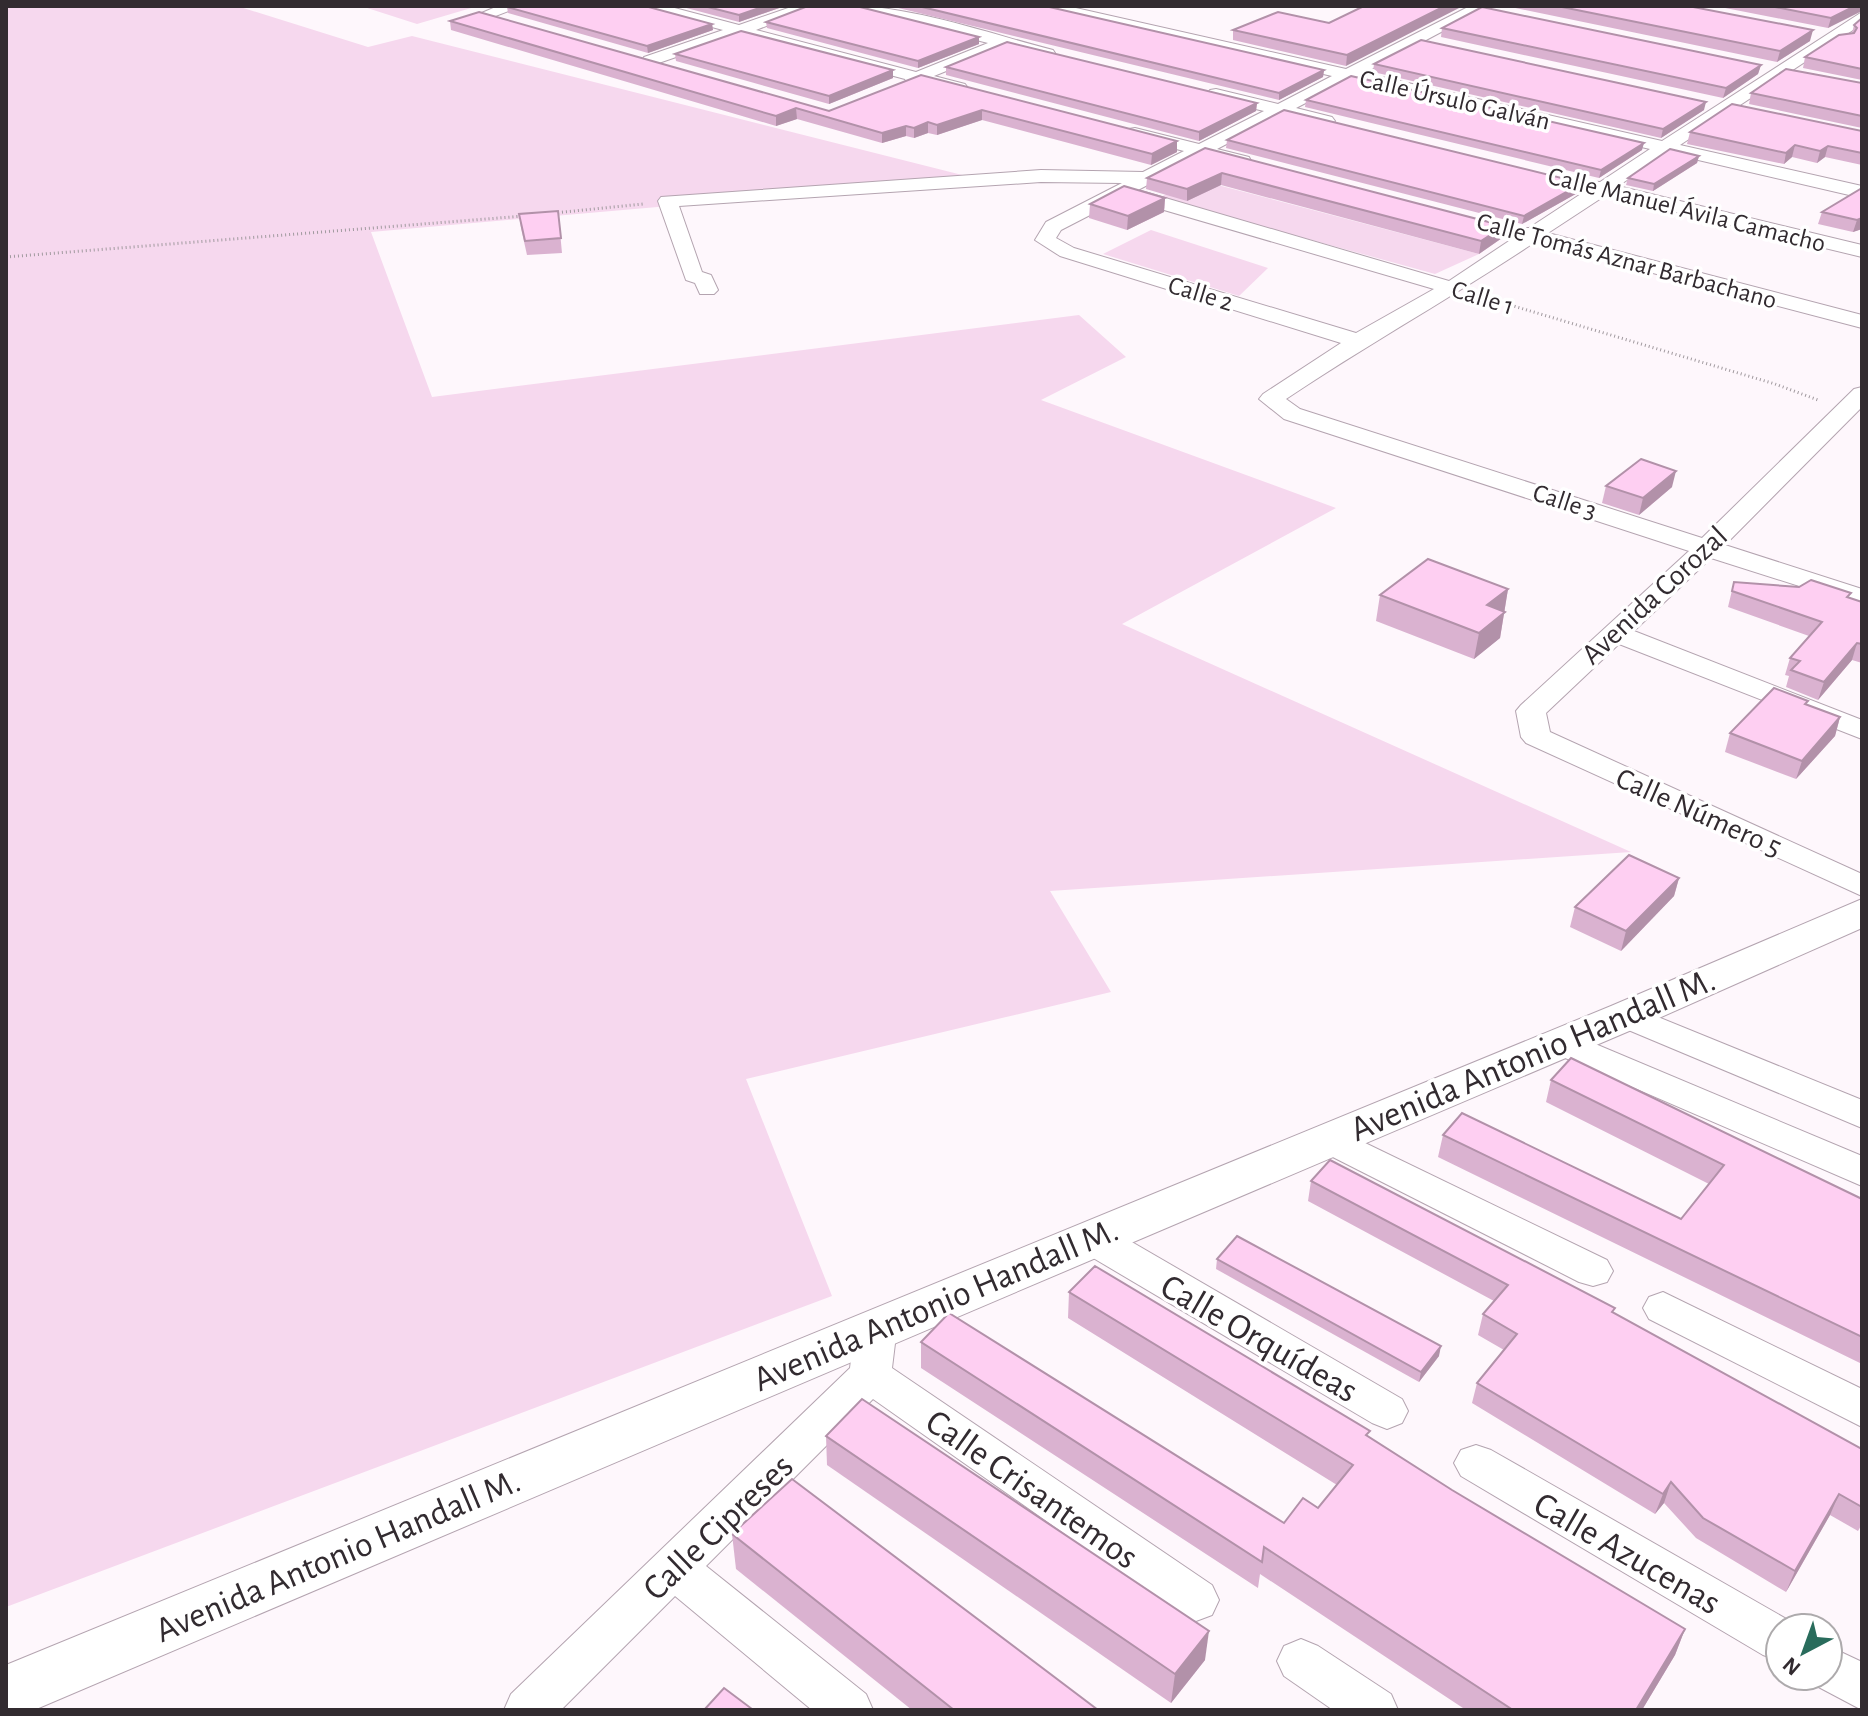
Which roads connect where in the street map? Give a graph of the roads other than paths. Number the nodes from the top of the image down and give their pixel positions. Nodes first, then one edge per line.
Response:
1 (649, 6) edge
2 (809, 6) edge
3 (859, 6) edge
4 (1047, 6) edge
5 (1096, 6) edge
6 (1484, 9) edge
7 (1077, 13) junction
8 (485, 15) edge
9 (514, 15) edge
10 (1862, 17) edge
11 (739, 30) junction
12 (1804, 31) edge
13 (1833, 36) junction
14 (1415, 39) junction
15 (1004, 42) junction
16 (1862, 42) edge
17 (1446, 46) edge
18 (1066, 57) edge
19 (1749, 65) edge
20 (680, 70) edge
21 (1779, 71) junction
22 (1349, 75) junction
23 (918, 77) junction
24 (1807, 77) edge
25 (888, 89) edge
26 (1204, 91) edge
27 (977, 92) edge
28 (1694, 100) edge
29 (1726, 106) junction
30 (1281, 110) junction
31 (1756, 113) edge
32 (1342, 125) edge
33 (1112, 127) edge
34 (1665, 146) junction
35 (1202, 150) junction
36 (1262, 166) edge
37 (1147, 178) junction
38 (1571, 181) edge
39 (1601, 188) junction
40 (1122, 191) junction
41 (1862, 192) edge
42 (1503, 227) edge
43 (1533, 235) junction
44 (1862, 251) edge
45 (1452, 288) junction
46 (707, 290) dead end
47 (1862, 322) edge
48 (1358, 341) junction
49 (1862, 394) edge
50 (1855, 421) edge
51 (1709, 546) junction
52 (1862, 598) edge
53 (1615, 633) junction
54 (1862, 730) edge
55 (1536, 737) joint
56 (1862, 886) edge
57 (1862, 912) edge
58 (1626, 1016) junction
59 (1562, 1042) junction
60 (1862, 1115) edge
61 (1330, 1139) junction
62 (1862, 1172) edge
63 (1092, 1238) junction
64 (1593, 1271) dead end
65 (1663, 1308) dead end
66 (873, 1351) junction
67 (1862, 1409) edge
68 (1387, 1411) dead end
69 (1476, 1463) dead end
70 (674, 1568) junction
71 (1196, 1600) dead end
72 (1764, 1631) edge
73 (1301, 1661) dead end
74 (1844, 1677) edge
75 (1862, 1688) edge
76 (6, 1693) edge
77 (528, 1710) edge
78 (849, 1710) edge
79 (1374, 1710) edge

1 - 11 street
2 - 11 street
3 - 15 street
4 - 7 street, Calle Úrsulo Galván
5 - 7 street
6 - 14 street
7 - 15 street
7 - 22 street, Calle Úrsulo Galván
8 - 9 street
10 - 13 street
11 - 20 street
11 - 23 street
12 - 13 street
13 - 16 street
13 - 21 street
14 - 17 street
14 - 22 street
15 - 18 street
15 - 23 street
19 - 21 street
21 - 24 street
21 - 29 street
22 - 30 street
22 - 34 street, Calle Úrsulo Galván
23 - 25 street
23 - 27 street
26 - 30 street
28 - 29 street
29 - 31 street
29 - 34 street
30 - 32 street
30 - 35 street
33 - 35 street
34 - 39 street
34 - 41 street, Calle Úrsulo Galván
35 - 36 street
35 - 37 street
37 - 40 street
37 - 46 street
38 - 39 street, Calle Manuel Ávila Camacho
39 - 43 street
39 - 44 street, Calle Manuel Ávila Camacho
40 - 45 street, Calle 1
40 - 48 street, Calle 2
42 - 43 street, Calle Tomás Aznar Barbachano
43 - 45 street
43 - 47 street, Calle Tomás Aznar Barbachano
45 - 48 street
48 - 51 street, Calle 3
49 - 50 street, Avenida Corozal
50 - 51 street, Avenida Corozal
51 - 52 street, Calle 3
51 - 53 street, Avenida Corozal
53 - 54 street
53 - 55 street, Avenida Corozal
55 - 56 street, Calle Número 5
57 - 58 street, Avenida Antonio Handall M.
58 - 59 street, Avenida Antonio Handall M.
58 - 60 street
59 - 61 street, Avenida Antonio Handall M.
59 - 62 street
61 - 63 street, Avenida Antonio Handall M.
61 - 64 street
63 - 66 street, Avenida Antonio Handall M.
63 - 68 street, Calle Orquídeas
65 - 67 street
66 - 70 street, Calle Cipreses
66 - 71 street, Calle Crisantemos
66 - 76 street, Avenida Antonio Handall M.
69 - 72 street, Calle Azucenas
70 - 77 street, Calle Cipreses
70 - 78 street
73 - 79 street
74 - 75 street

